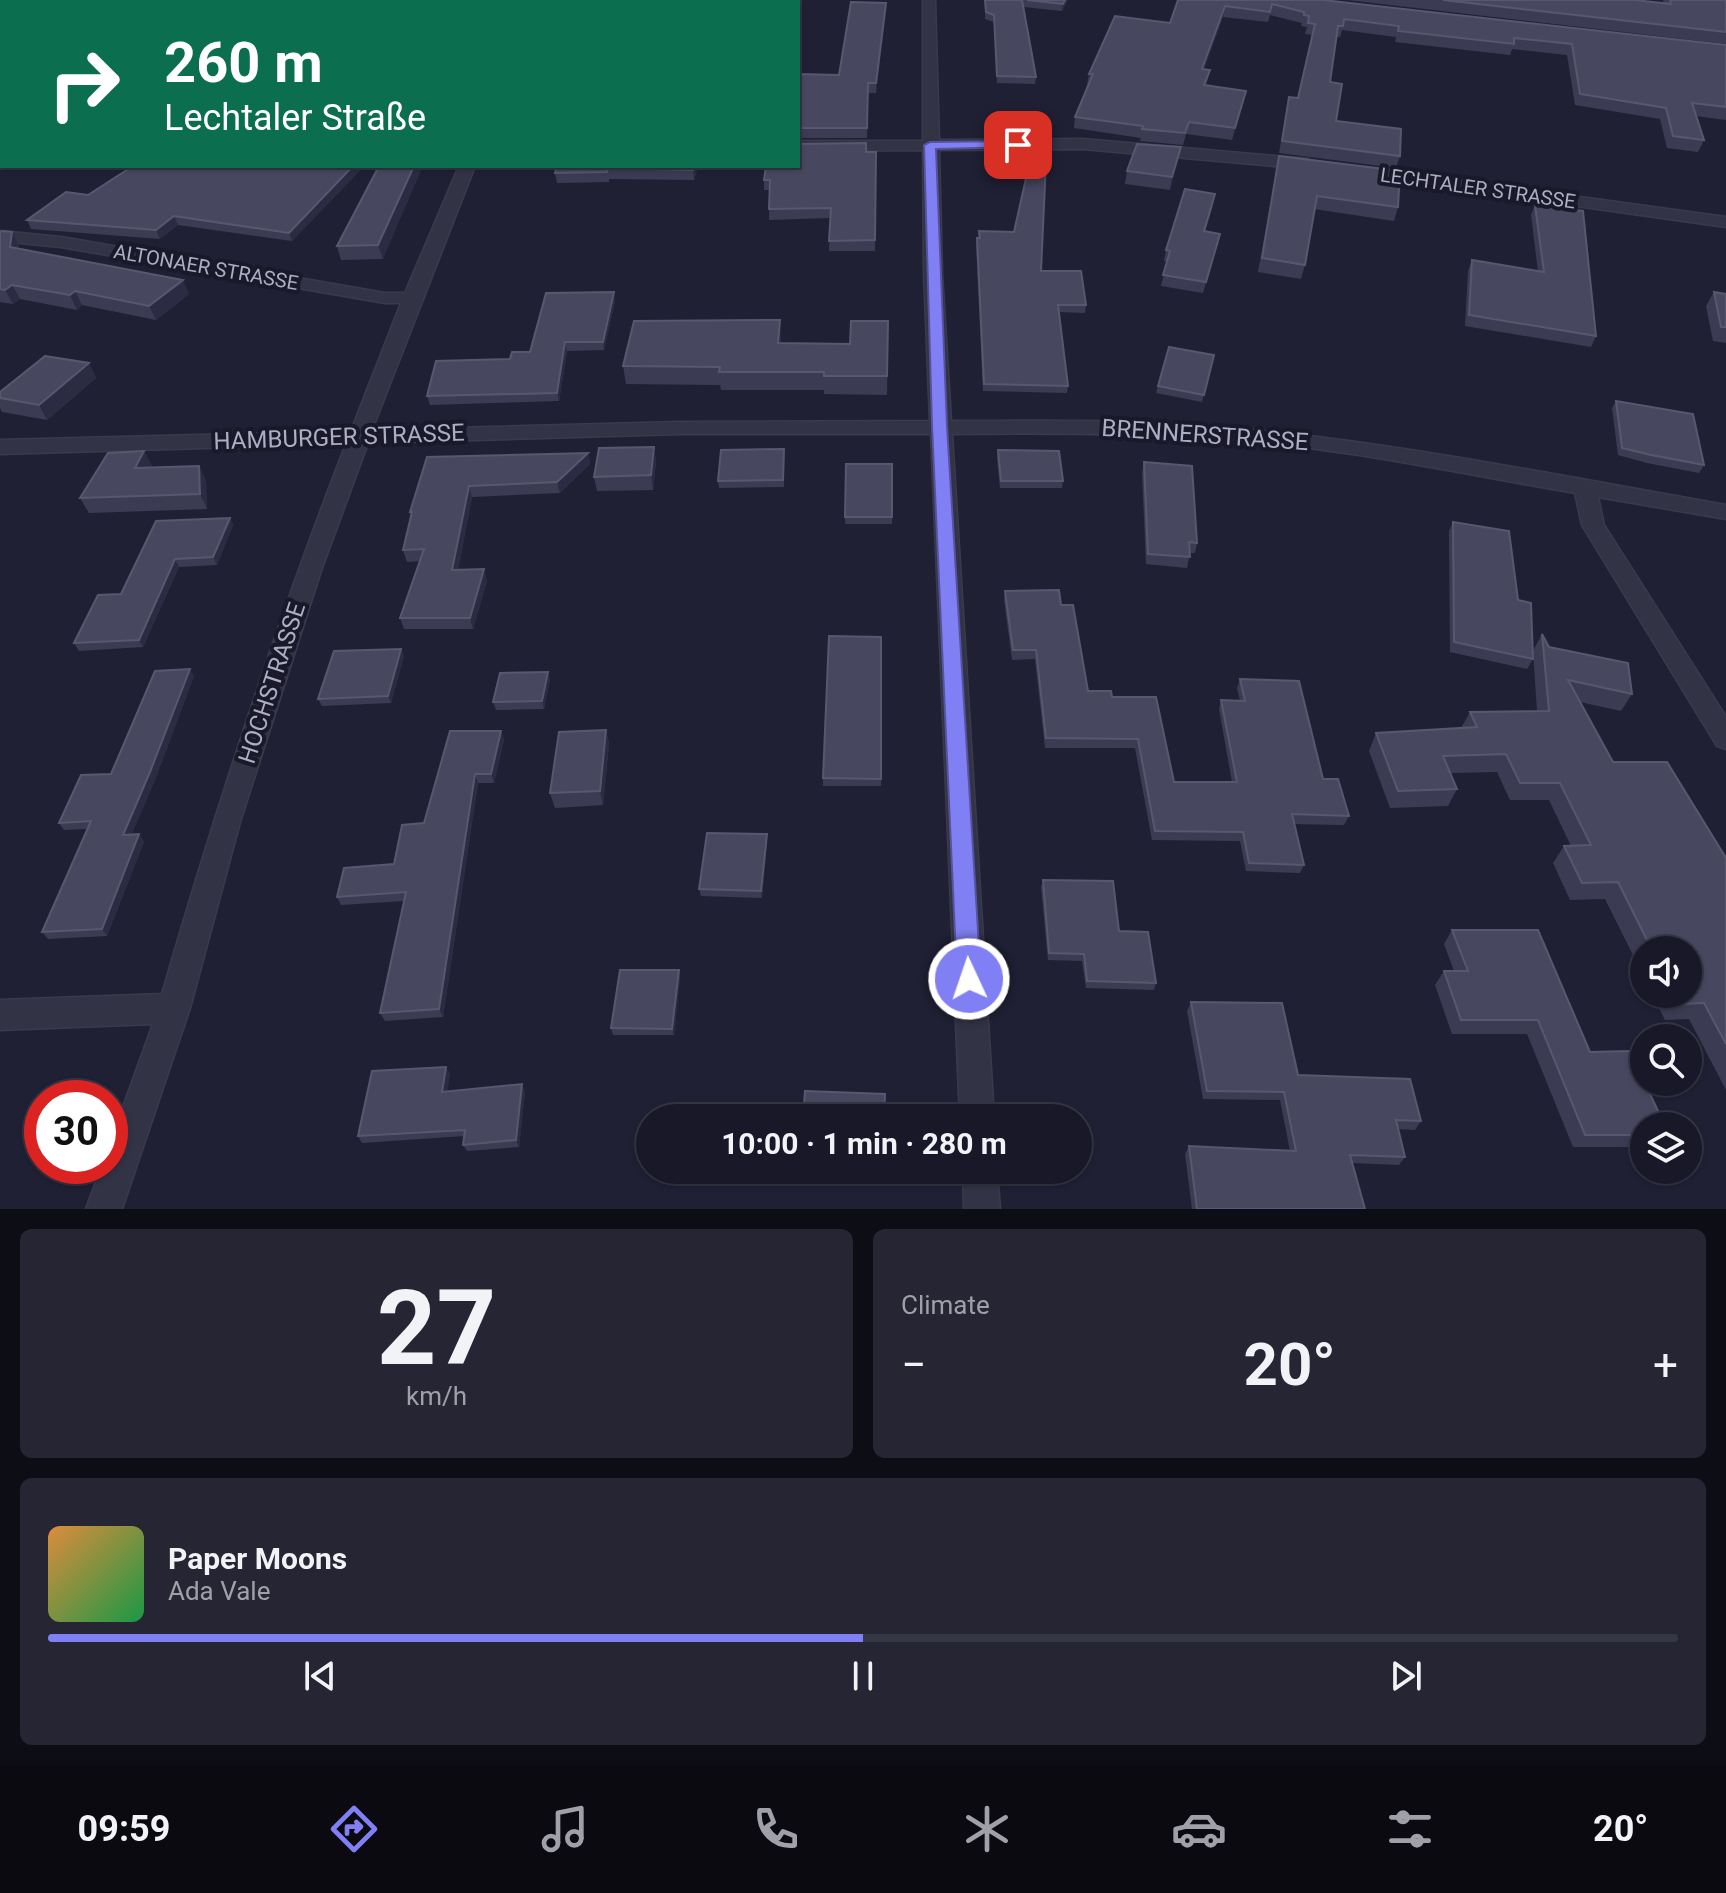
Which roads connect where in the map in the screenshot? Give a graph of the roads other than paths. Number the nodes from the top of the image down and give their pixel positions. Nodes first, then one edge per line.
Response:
1 (929, 0) edge
2 (930, 145) junction
3 (800, 146) edge
4 (1321, 166) edge
5 (466, 168) edge
6 (1355, 171) edge
7 (1726, 222) edge
8 (0, 236) edge
9 (412, 298) junction
10 (940, 426) junction
11 (679, 428) joint
12 (360, 435) junction
13 (0, 447) edge
14 (1585, 487) junction
15 (1726, 512) edge
16 (1726, 739) edge
17 (174, 1008) junction
18 (0, 1015) edge
19 (976, 1104) edge
20 (981, 1184) edge
21 (104, 1209) edge
22 (982, 1209) edge

1 - 2 street
2 - 3 street
2 - 4 street
2 - 10 street
5 - 9 street, HOCHSTRASSE
6 - 7 street, LECHTALER STRASSE
8 - 9 street, ALTONAER STRASSE
9 - 12 street, HOCHSTRASSE
10 - 11 street, BRENNERSTRASSE
10 - 14 street, BRENNERSTRASSE
10 - 19 street
11 - 12 street, HAMBURGER STRASSE
12 - 13 street, HAMBURGER STRASSE
12 - 17 street, HOCHSTRASSE
14 - 15 street, BRENNERSTRASSE
14 - 16 street
17 - 18 street
17 - 21 street, HOCHSTRASSE
20 - 22 street

